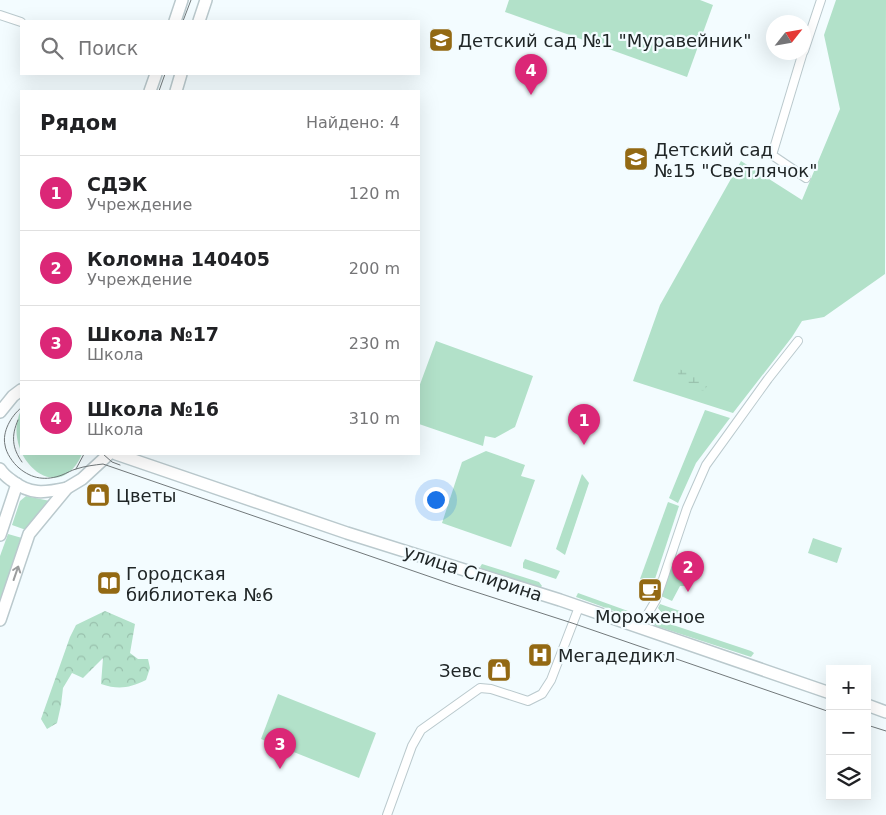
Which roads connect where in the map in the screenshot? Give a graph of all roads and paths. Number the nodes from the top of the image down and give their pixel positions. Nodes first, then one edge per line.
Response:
1 (182, 0) edge
2 (206, 0) edge
3 (821, 0) edge
4 (0, 15) edge
5 (174, 20) edge
6 (199, 20) edge
7 (20, 22) edge
8 (811, 29) edge
9 (801, 60) edge
10 (156, 75) edge
11 (181, 75) edge
12 (150, 90) edge
13 (176, 90) edge
14 (806, 178) dead end
15 (798, 341) dead end
16 (20, 391) edge
17 (0, 412) edge
18 (108, 455) edge
19 (119, 455) edge
20 (0, 469) edge
21 (17, 484) junction
22 (67, 488) junction
23 (0, 535) edge
24 (579, 607) junction
25 (0, 620) edge
26 (640, 627) junction
27 (826, 691) edge
28 (871, 706) edge
29 (886, 712) edge
30 (388, 815) edge

1 - 5 main road
2 - 6 main road
3 - 8 street
4 - 7 street
9 - 14 street
10 - 12 main road
11 - 13 main road
15 - 26 street
16 - 17 main road
18 - 22 main road
19 - 24 main road, улица Спирина
20 - 21 main road
21 - 22 main road
21 - 23 main road
25 -> 22 main road
24 - 26 main road, улица Спирина
24 - 30 street
26 - 27 main road, улица Спирина
28 - 29 main road

